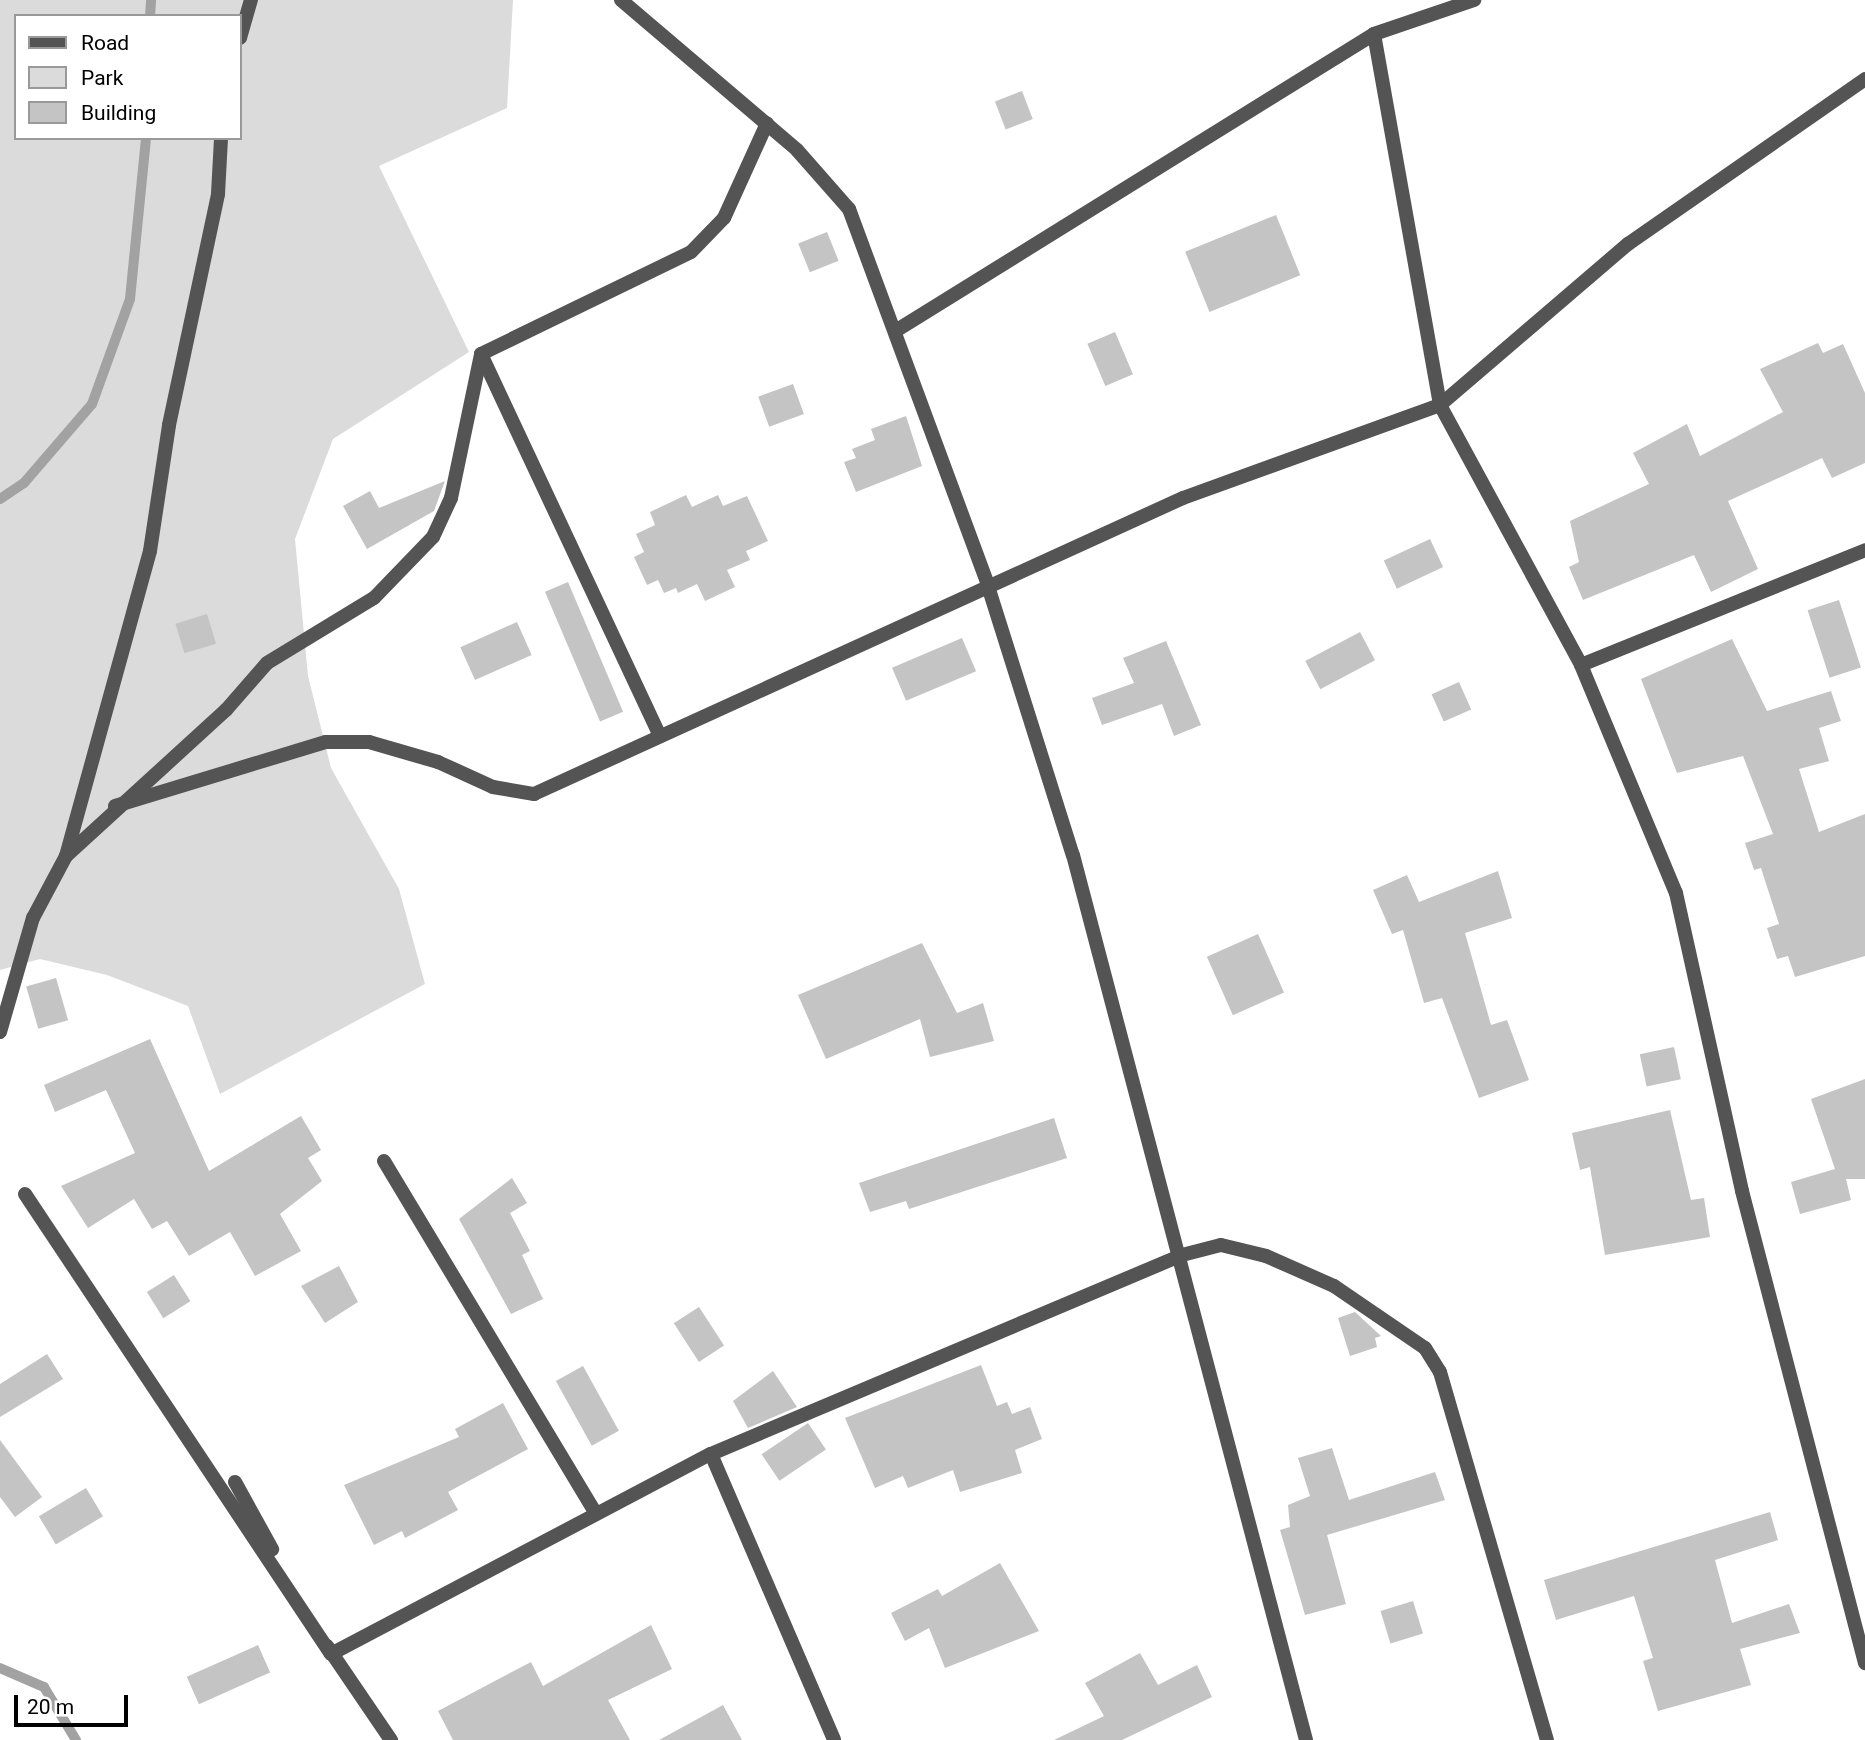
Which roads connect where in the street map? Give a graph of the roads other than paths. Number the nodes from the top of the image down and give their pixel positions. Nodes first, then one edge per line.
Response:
1 (251, 0) edge
2 (621, 0) edge
3 (1474, 0) edge
4 (242, 31) edge
5 (1374, 34) junction
6 (1865, 79) edge
7 (767, 123) junction
8 (221, 140) edge
9 (897, 330) junction
10 (481, 354) junction
11 (1440, 405) junction
12 (1865, 550) edge
13 (988, 583) junction
14 (1581, 665) junction
15 (660, 736) junction
16 (115, 806) junction
17 (66, 856) junction
18 (0, 1032) edge
19 (384, 1161) dead end
20 (25, 1194) dead end
21 (1181, 1255) junction
22 (711, 1454) junction
23 (235, 1482) dead end
24 (595, 1512) junction
25 (331, 1654) junction
26 (1865, 1663) edge
27 (391, 1740) edge
28 (834, 1740) edge
29 (1306, 1740) edge
30 (1546, 1740) edge

1 - 4 street
2 - 7 street
3 - 5 street
5 - 9 street
5 - 11 street
6 - 11 street
7 - 9 street
7 - 10 street
8 - 17 street
9 - 13 street
10 - 15 street
10 - 16 street
11 - 13 street
11 - 14 street
12 - 14 street
13 - 15 street
13 - 21 street
14 - 26 street
15 - 16 street
16 - 17 street
17 - 18 street
19 - 24 street
20 - 25 street
21 - 22 street
21 - 29 street
21 - 30 street
22 - 24 street
22 - 28 street
23 - 25 street
24 - 25 street
25 - 27 street

